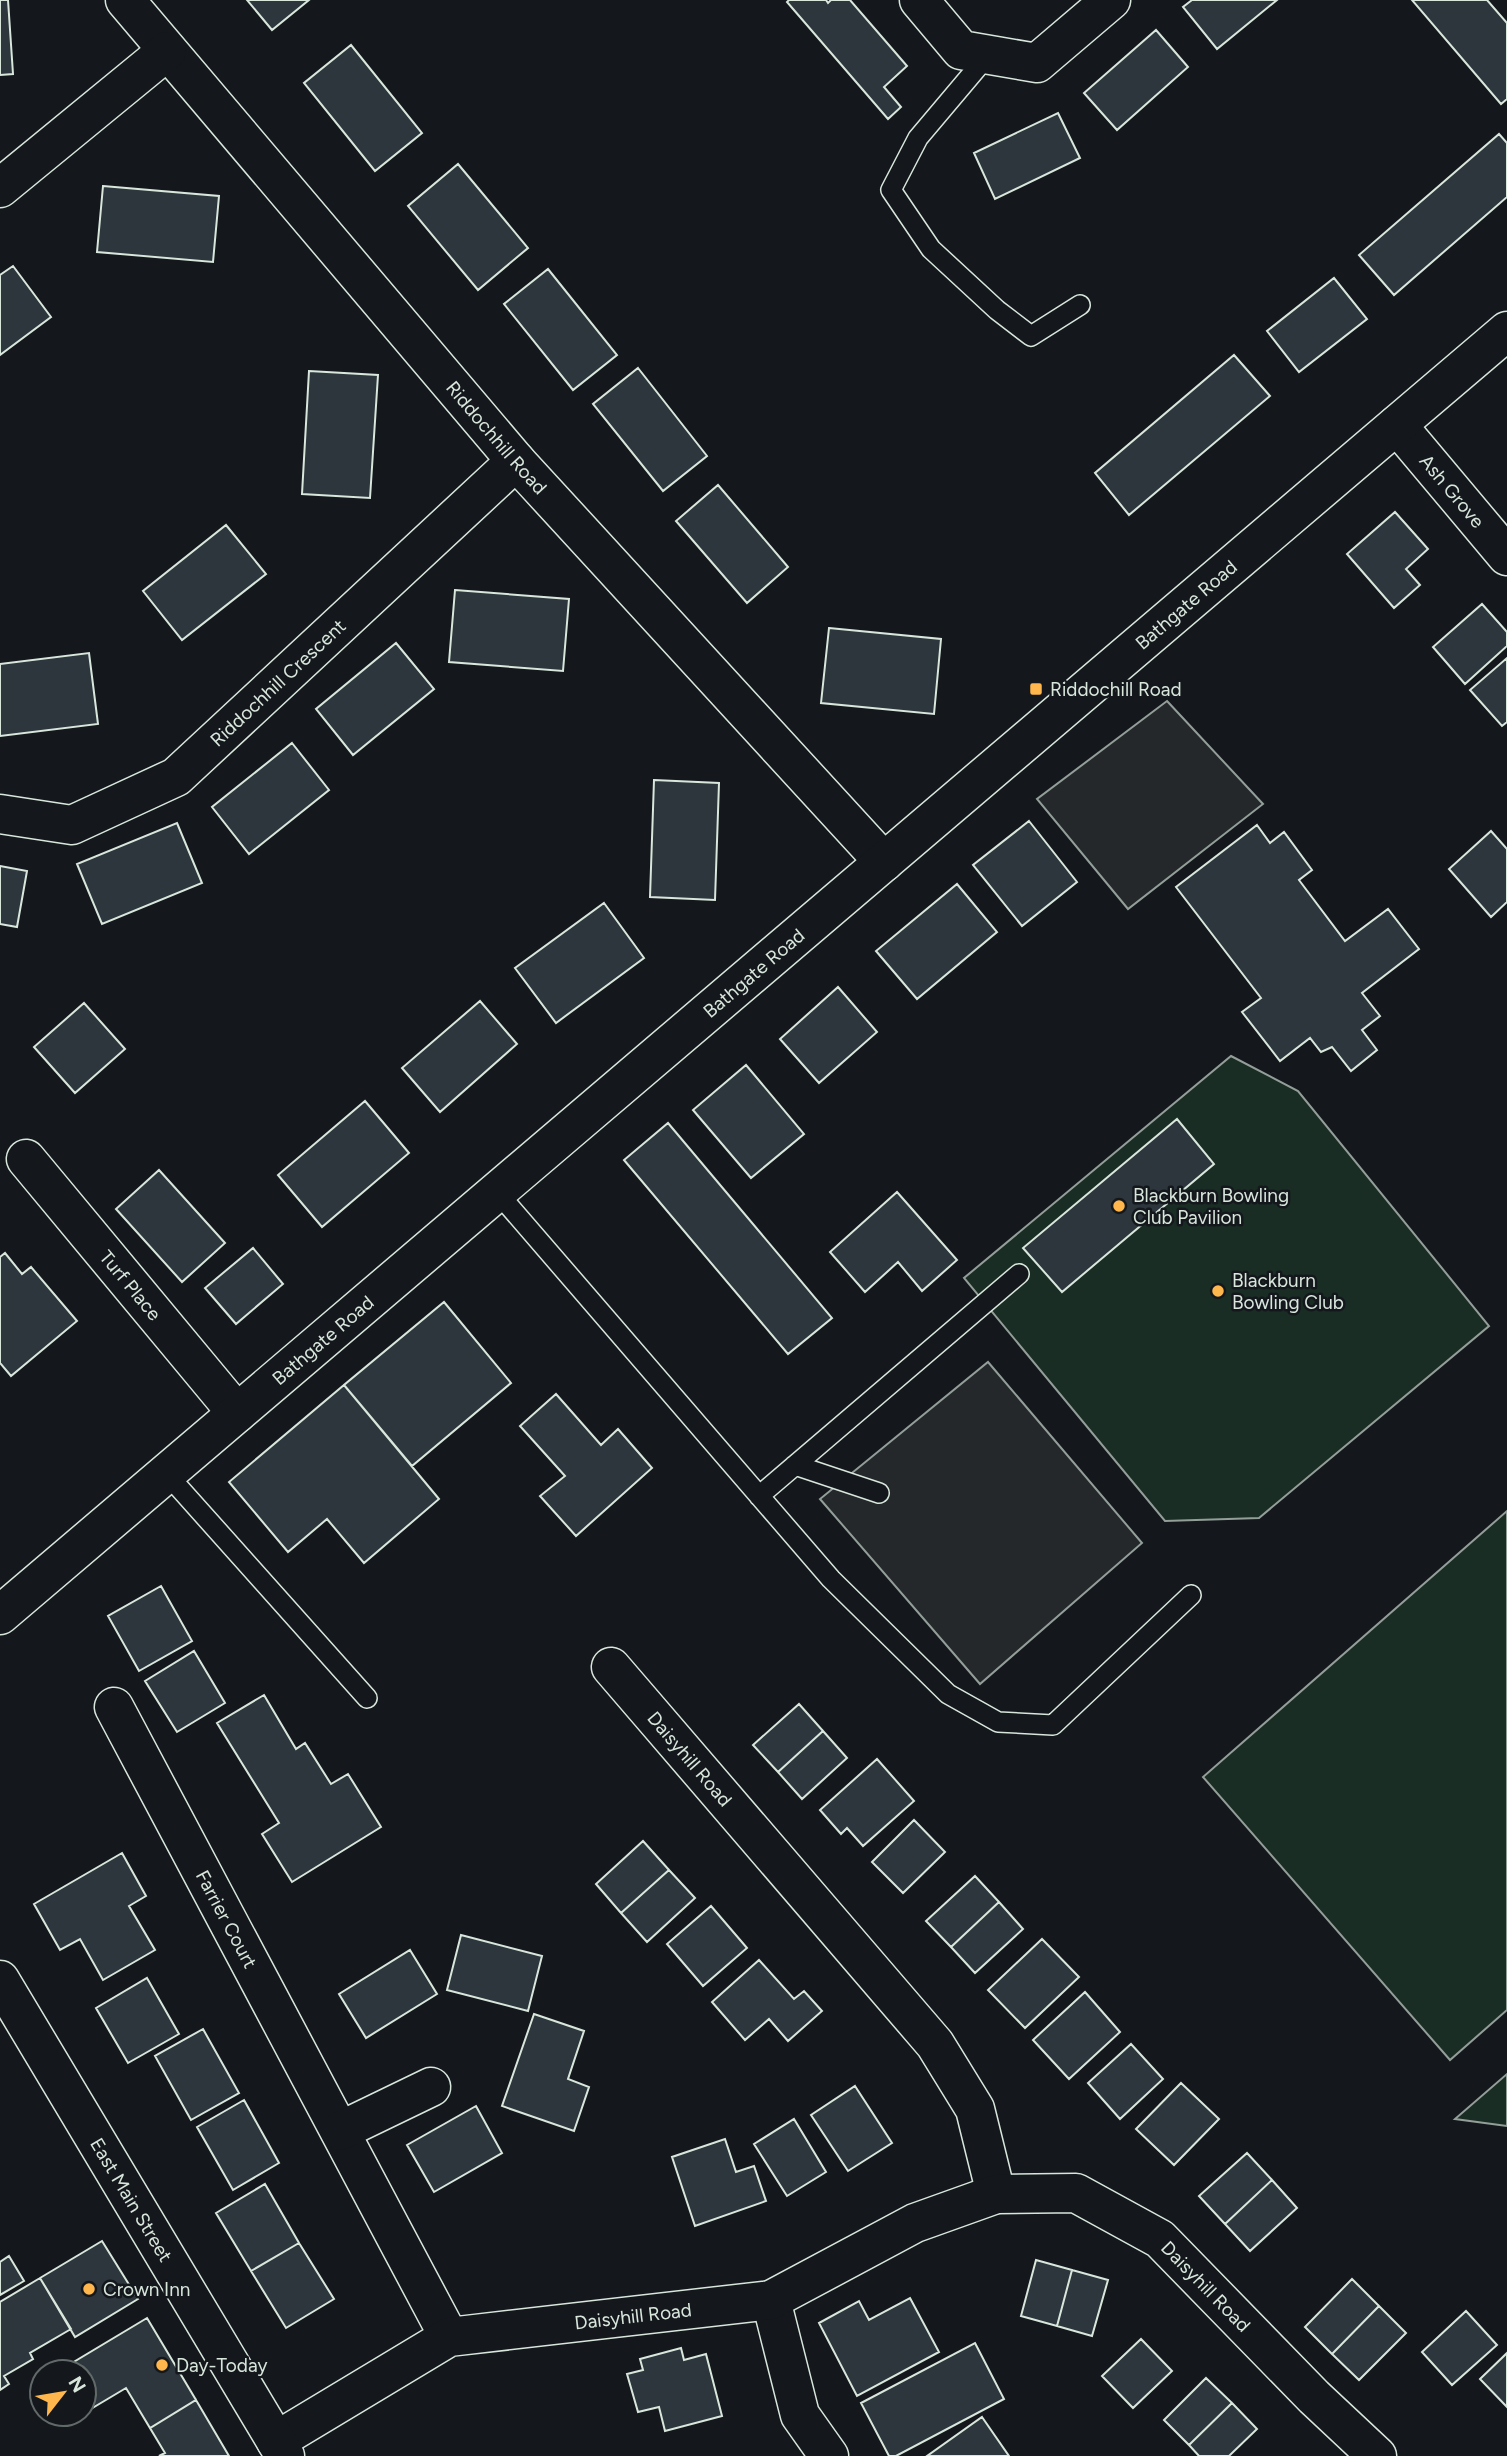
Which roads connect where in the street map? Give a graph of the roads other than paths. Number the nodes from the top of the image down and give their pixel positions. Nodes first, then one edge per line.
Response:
1 (125, 0) edge
2 (919, 0) edge
3 (1111, 0) edge
4 (167, 51) junction
5 (988, 55) junction
6 (0, 188) edge
7 (1080, 305) dead end
8 (1507, 331) edge
9 (1397, 425) junction
10 (516, 461) junction
11 (1507, 556) edge
12 (0, 814) edge
13 (884, 862) junction
14 (26, 1159) dead end
15 (497, 1192) junction
16 (1020, 1274) dead end
17 (237, 1413) junction
18 (795, 1465) junction
19 (166, 1473) junction
20 (879, 1493) dead end
21 (759, 1496) junction
22 (1191, 1595) dead end
23 (0, 1615) edge
24 (611, 1667) dead end
25 (367, 1698) dead end
26 (114, 1707) dead end
27 (0, 1980) edge
28 (431, 2087) dead end
29 (340, 2131) junction
30 (996, 2194) junction
31 (771, 2300) junction
32 (449, 2337) junction
33 (280, 2448) edge
34 (829, 2456) edge
35 (1377, 2456) edge

1 - 4 street, Riddochhill Road
2 - 5 street
3 - 5 street
4 - 6 street
4 - 10 street, Riddochhill Road
5 - 7 lane
8 - 9 street, Bathgate Road
9 - 11 street, Ash Grove
9 - 13 street, Bathgate Road
10 - 12 street, Riddochhill Crescent
10 - 13 street, Riddochhill Road
13 - 15 street, Bathgate Road
14 - 17 street, Turf Place
15 - 17 street, Bathgate Road
15 - 21 lane
16 - 18 lane
17 - 19 street, Bathgate Road
18 - 20 lane
18 - 21 lane
19 - 23 street, Bathgate Road
19 - 25 lane
21 - 22 lane
24 - 30 street, Daisyhill Road
26 - 29 street, Farrier Court
27 - 33 street, East Main Street
28 - 29 street
29 - 32 street, Farrier Court
30 - 31 street, Daisyhill Road
30 - 35 street, Daisyhill Road
31 - 32 street, Daisyhill Road
31 - 34 street
32 - 33 street, Daisyhill Road

